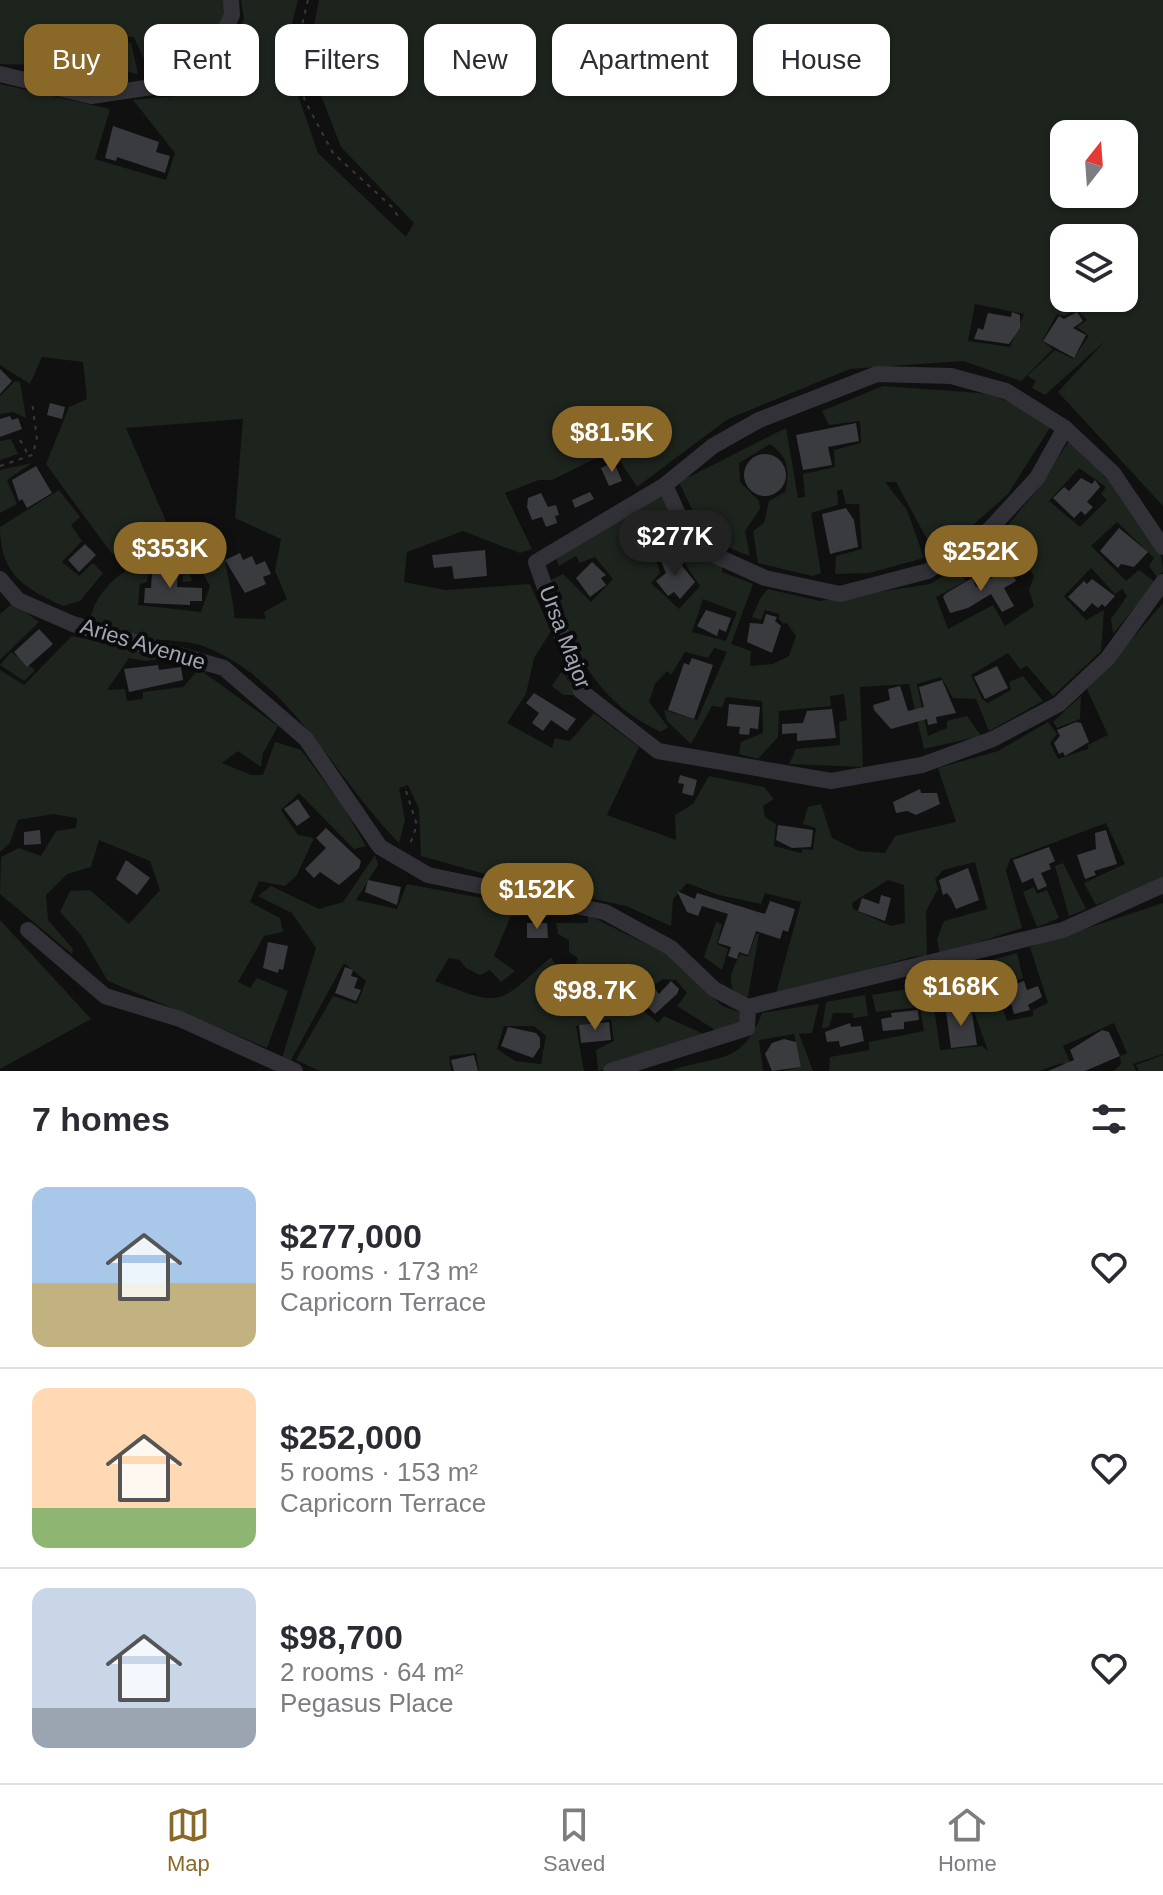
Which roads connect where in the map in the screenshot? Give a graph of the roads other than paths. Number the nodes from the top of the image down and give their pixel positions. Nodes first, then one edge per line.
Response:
1 (231, 0) edge
2 (0, 74) edge
3 (1065, 428) junction
4 (665, 485) junction
5 (1163, 547) edge
6 (0, 579) edge
7 (1163, 582) edge
8 (1163, 885) edge
9 (28, 930) dead end
10 (748, 1007) junction
11 (295, 1071) edge
12 (611, 1071) edge

1 - 2 street
3 - 4 street, Ursa Major
3 - 4 street
3 - 5 street, Ursa Major
4 - 7 street, Ursa Major
6 - 10 street, Aries Avenue
8 - 10 street
9 - 11 street
10 - 12 street

